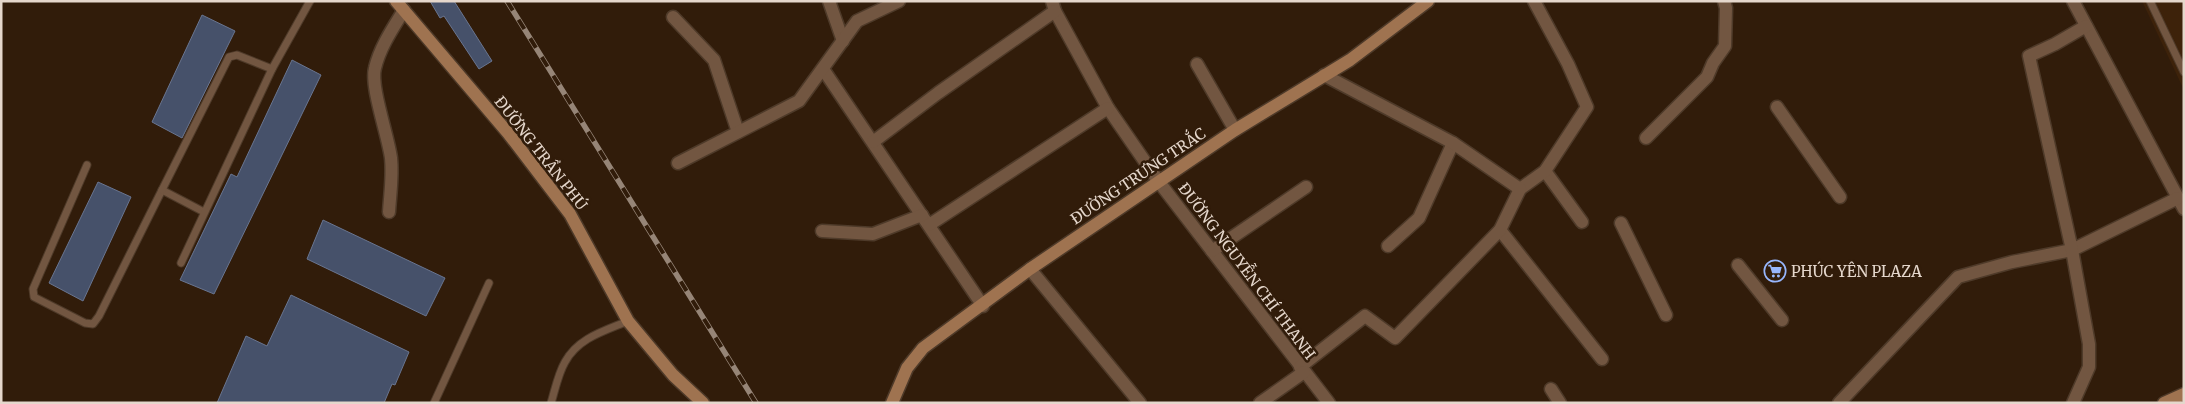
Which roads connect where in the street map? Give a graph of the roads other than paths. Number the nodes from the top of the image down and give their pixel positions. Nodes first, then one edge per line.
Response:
1 (310, 1) edge
2 (829, 1) edge
3 (899, 1) edge
4 (1428, 1) edge
5 (1534, 1) edge
6 (1724, 1) edge
7 (2073, 1) edge
8 (2150, 1) edge
9 (400, 6) edge
10 (1054, 6) edge
11 (673, 17) dead end
12 (2086, 26) junction
13 (843, 41) junction
14 (1197, 64) dead end
15 (272, 69) junction
16 (823, 69) junction
17 (2184, 72) edge
18 (1324, 75) junction
19 (1777, 107) dead end
20 (1108, 108) junction
21 (1235, 130) junction
22 (738, 132) junction
23 (1646, 138) dead end
24 (873, 142) junction
25 (1453, 143) junction
26 (678, 163) dead end
27 (87, 165) dead end
28 (1545, 171) junction
29 (1159, 182) junction
30 (1306, 187) dead end
31 (1520, 189) junction
32 (162, 190) junction
33 (1840, 197) dead end
34 (2181, 204) edge
35 (204, 212) junction
36 (389, 212) dead end
37 (926, 220) junction
38 (1582, 222) dead end
39 (1621, 223) dead end
40 (1500, 230) junction
41 (822, 231) dead end
42 (1388, 246) dead end
43 (2072, 250) junction
44 (1212, 251) junction
45 (181, 263) dead end
46 (1738, 265) dead end
47 (1030, 269) junction
48 (489, 283) dead end
49 (983, 306) junction
50 (1666, 315) dead end
51 (1782, 320) dead end
52 (628, 321) junction
53 (1602, 359) dead end
54 (1302, 369) junction
55 (1551, 389) dead end
56 (2184, 394) edge
57 (434, 403) edge
58 (551, 403) edge
59 (704, 403) edge
60 (892, 403) edge
61 (1140, 403) edge
62 (1260, 403) edge
63 (1329, 403) edge
64 (1560, 403) edge
65 (1839, 403) edge
66 (2073, 403) edge
67 (2164, 403) edge

1 - 15 lane
2 - 13 street
3 - 13 street
4 - 18 street, ĐƯỜNG TRƯNG TRẮC
5 - 28 street
6 - 23 street
7 - 12 street
8 - 17 lane
9 - 36 street
9 - 52 street, ĐƯỜNG TRẦN PHÚ
10 - 20 street, ĐƯỜNG NGUYỄN CHÍ THANH
10 - 24 street
11 - 22 street
12 - 34 street
12 - 43 street
13 - 16 street
14 - 21 street
15 - 32 lane
15 - 35 lane
16 - 22 street
16 - 24 street
18 - 21 street, ĐƯỜNG TRƯNG TRẮC
18 - 25 street
19 - 33 street
20 - 29 street, ĐƯỜNG NGUYỄN CHÍ THANH
20 - 37 street
21 - 29 street, ĐƯỜNG TRƯNG TRẮC
22 - 26 street
24 - 37 street
25 - 31 street
25 - 42 street
27 - 32 lane
28 - 31 street
28 - 38 street
29 - 44 street, ĐƯỜNG NGUYỄN CHÍ THANH
29 - 47 street, ĐƯỜNG TRƯNG TRẮC
30 - 44 street
31 - 40 street
32 - 35 lane
34 - 43 street
35 - 45 lane
37 - 41 street
37 - 49 street
39 - 50 street
40 - 53 street
40 - 54 street
43 - 65 street
43 - 66 street
44 - 54 street, ĐƯỜNG NGUYỄN CHÍ THANH
46 - 51 street
47 - 49 street, ĐƯỜNG TRƯNG TRẮC
47 - 61 street
48 - 57 lane
49 - 60 street, ĐƯỜNG TRƯNG TRẮC
52 - 58 lane
52 - 59 street, ĐƯỜNG TRẦN PHÚ
54 - 62 street
54 - 63 street, ĐƯỜNG NGUYỄN CHÍ THANH
55 - 64 street
56 - 67 street

